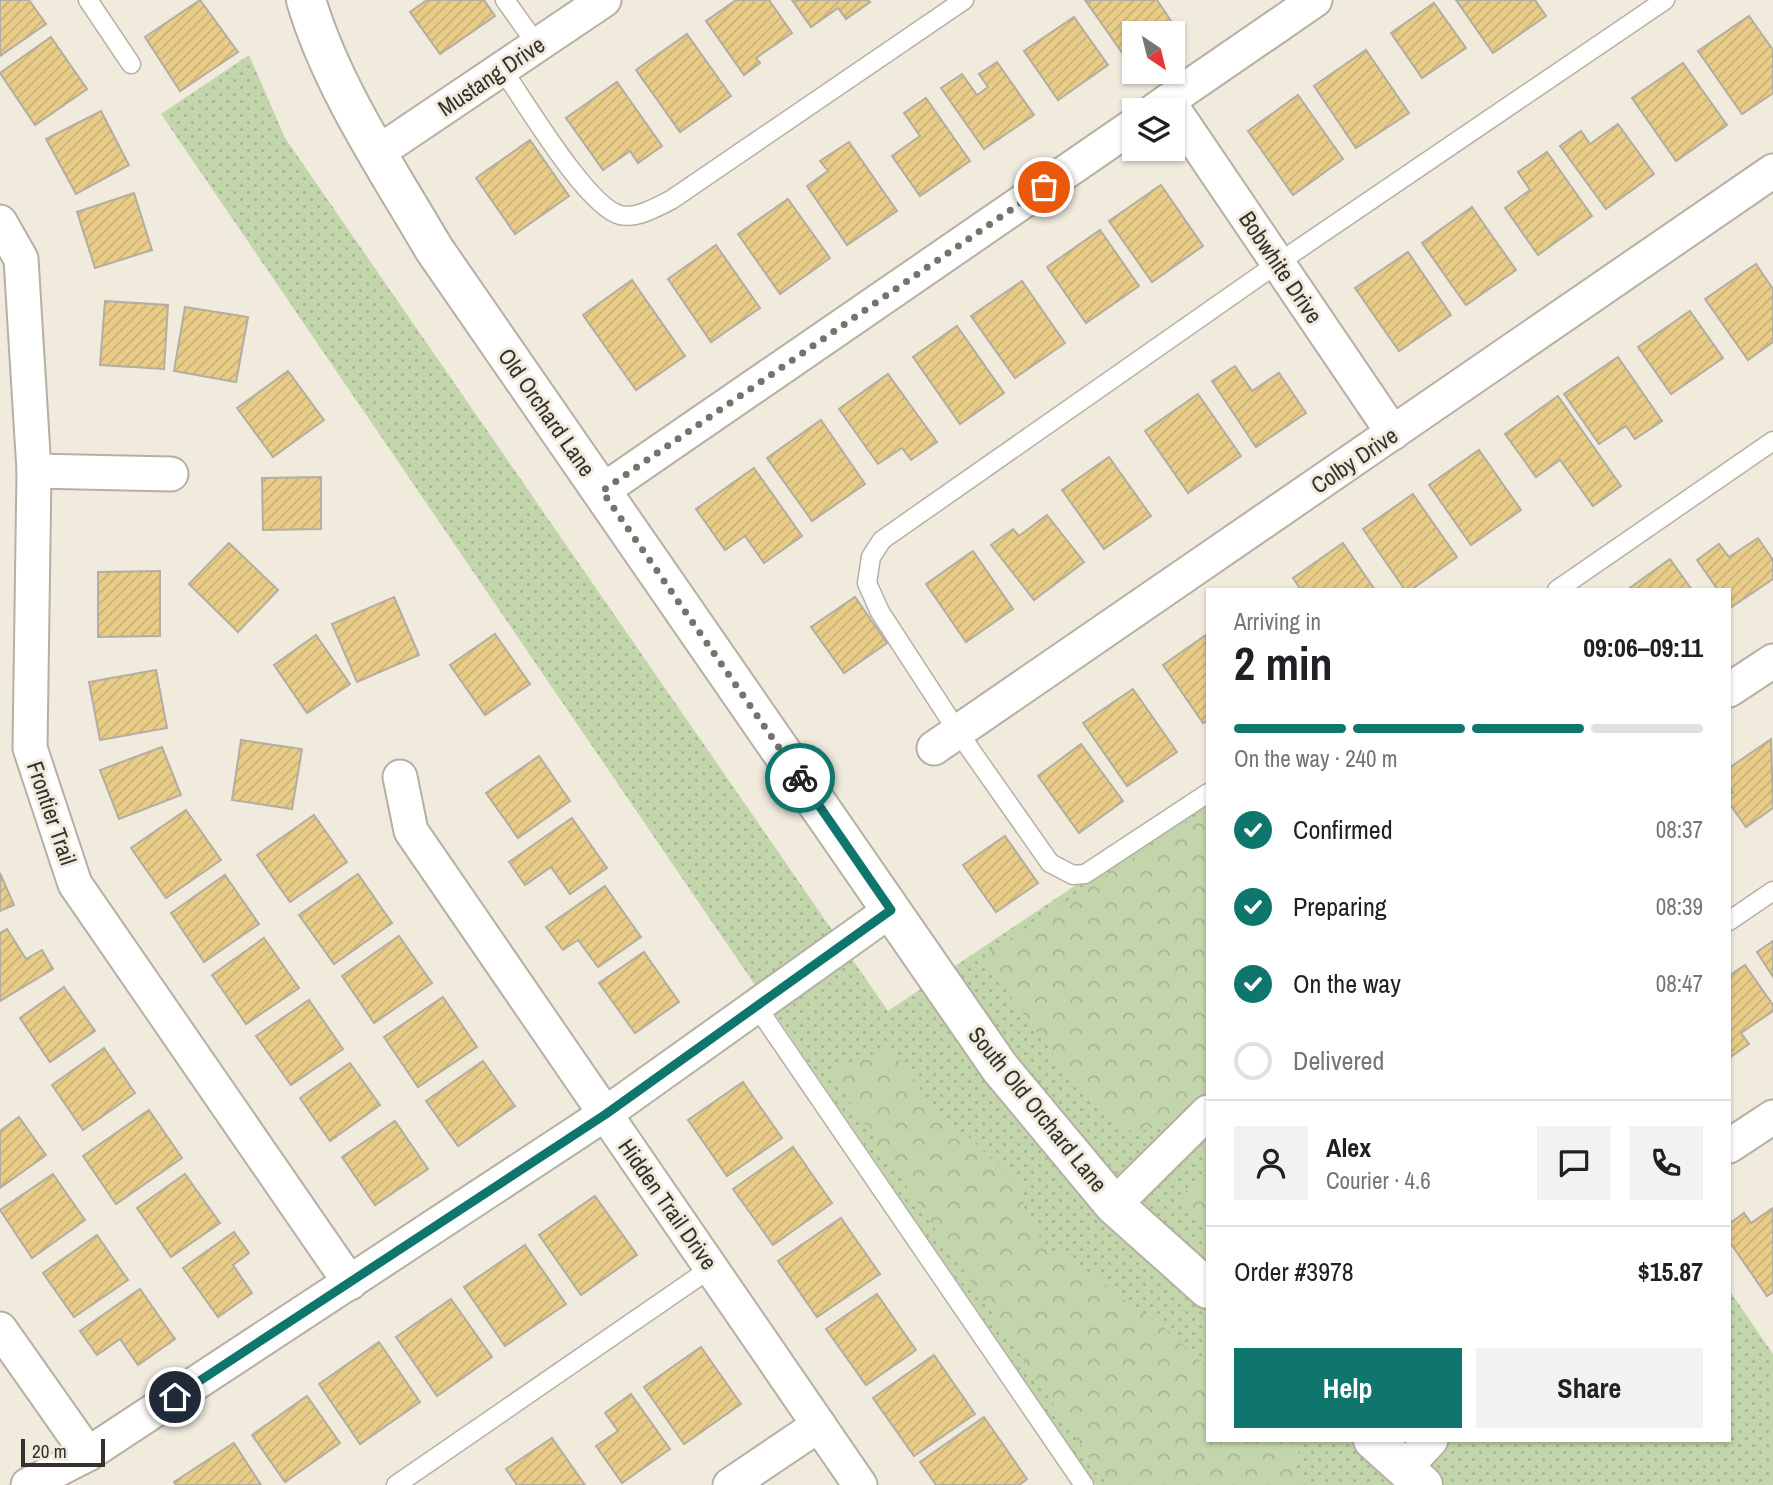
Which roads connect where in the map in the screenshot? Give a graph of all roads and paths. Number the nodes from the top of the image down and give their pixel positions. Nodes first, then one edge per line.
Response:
1 (88, 0) edge
2 (306, 0) edge
3 (505, 0) edge
4 (604, 0) edge
5 (964, 0) edge
6 (1315, 0) edge
7 (1664, 0) edge
8 (537, 45) junction
9 (131, 64) dead end
10 (502, 69) junction
11 (1174, 98) edge
12 (1122, 133) edge
13 (1185, 137) edge
14 (377, 153) junction
15 (1773, 171) edge
16 (0, 222) edge
17 (1278, 263) junction
18 (1393, 433) junction
19 (1773, 441) edge
20 (34, 471) junction
21 (171, 474) dead end
22 (602, 491) junction
23 (1561, 588) edge
24 (1773, 661) edge
25 (1731, 689) edge
26 (946, 740) junction
27 (400, 777) dead end
28 (1206, 794) edge
29 (1773, 891) edge
30 (891, 910) junction
31 (1731, 920) edge
32 (757, 1007) junction
33 (606, 1114) junction
34 (1206, 1114) edge
35 (1773, 1117) edge
36 (1731, 1145) edge
37 (1114, 1205) junction
38 (711, 1268) junction
39 (350, 1283) junction
40 (1206, 1287) edge
41 (0, 1329) edge
42 (819, 1425) junction
43 (1375, 1442) edge
44 (1430, 1442) edge
45 (88, 1454) junction
46 (1413, 1477) edge
47 (29, 1485) edge
48 (396, 1485) edge
49 (730, 1485) edge
50 (860, 1485) edge
51 (1084, 1485) edge

1 - 9 lane
2 - 14 street, Old Orchard Lane
3 - 8 lane
4 - 8 street, Mustang Drive
5 - 10 lane
6 - 11 street
7 - 17 lane
8 - 10 street, Mustang Drive
10 - 14 street, Mustang Drive
12 - 22 street
13 - 17 street, Bobwhite Drive
14 - 22 street, Old Orchard Lane
15 - 18 street, Colby Drive
16 - 20 street, Frontier Trail
17 - 18 street, Bobwhite Drive
17 - 26 lane
18 - 26 street, Colby Drive
19 - 23 lane
20 - 21 street
20 - 39 street, Frontier Trail
22 - 30 street, Old Orchard Lane
24 - 25 street
26 - 28 lane
27 - 33 street, Hidden Trail Drive
29 - 31 lane
30 - 32 street
30 - 37 street, South Old Orchard Lane
32 - 33 street
32 - 51 lane
33 - 38 street, Hidden Trail Drive
33 - 39 street
34 - 37 street
35 - 36 street
37 - 40 street, South Old Orchard Lane
38 - 42 street, Hidden Trail Drive
38 - 48 lane
39 - 45 street
41 - 45 street
42 - 49 street
42 - 50 street, Hidden Trail Drive
43 - 46 street
44 - 46 street
45 - 47 street

